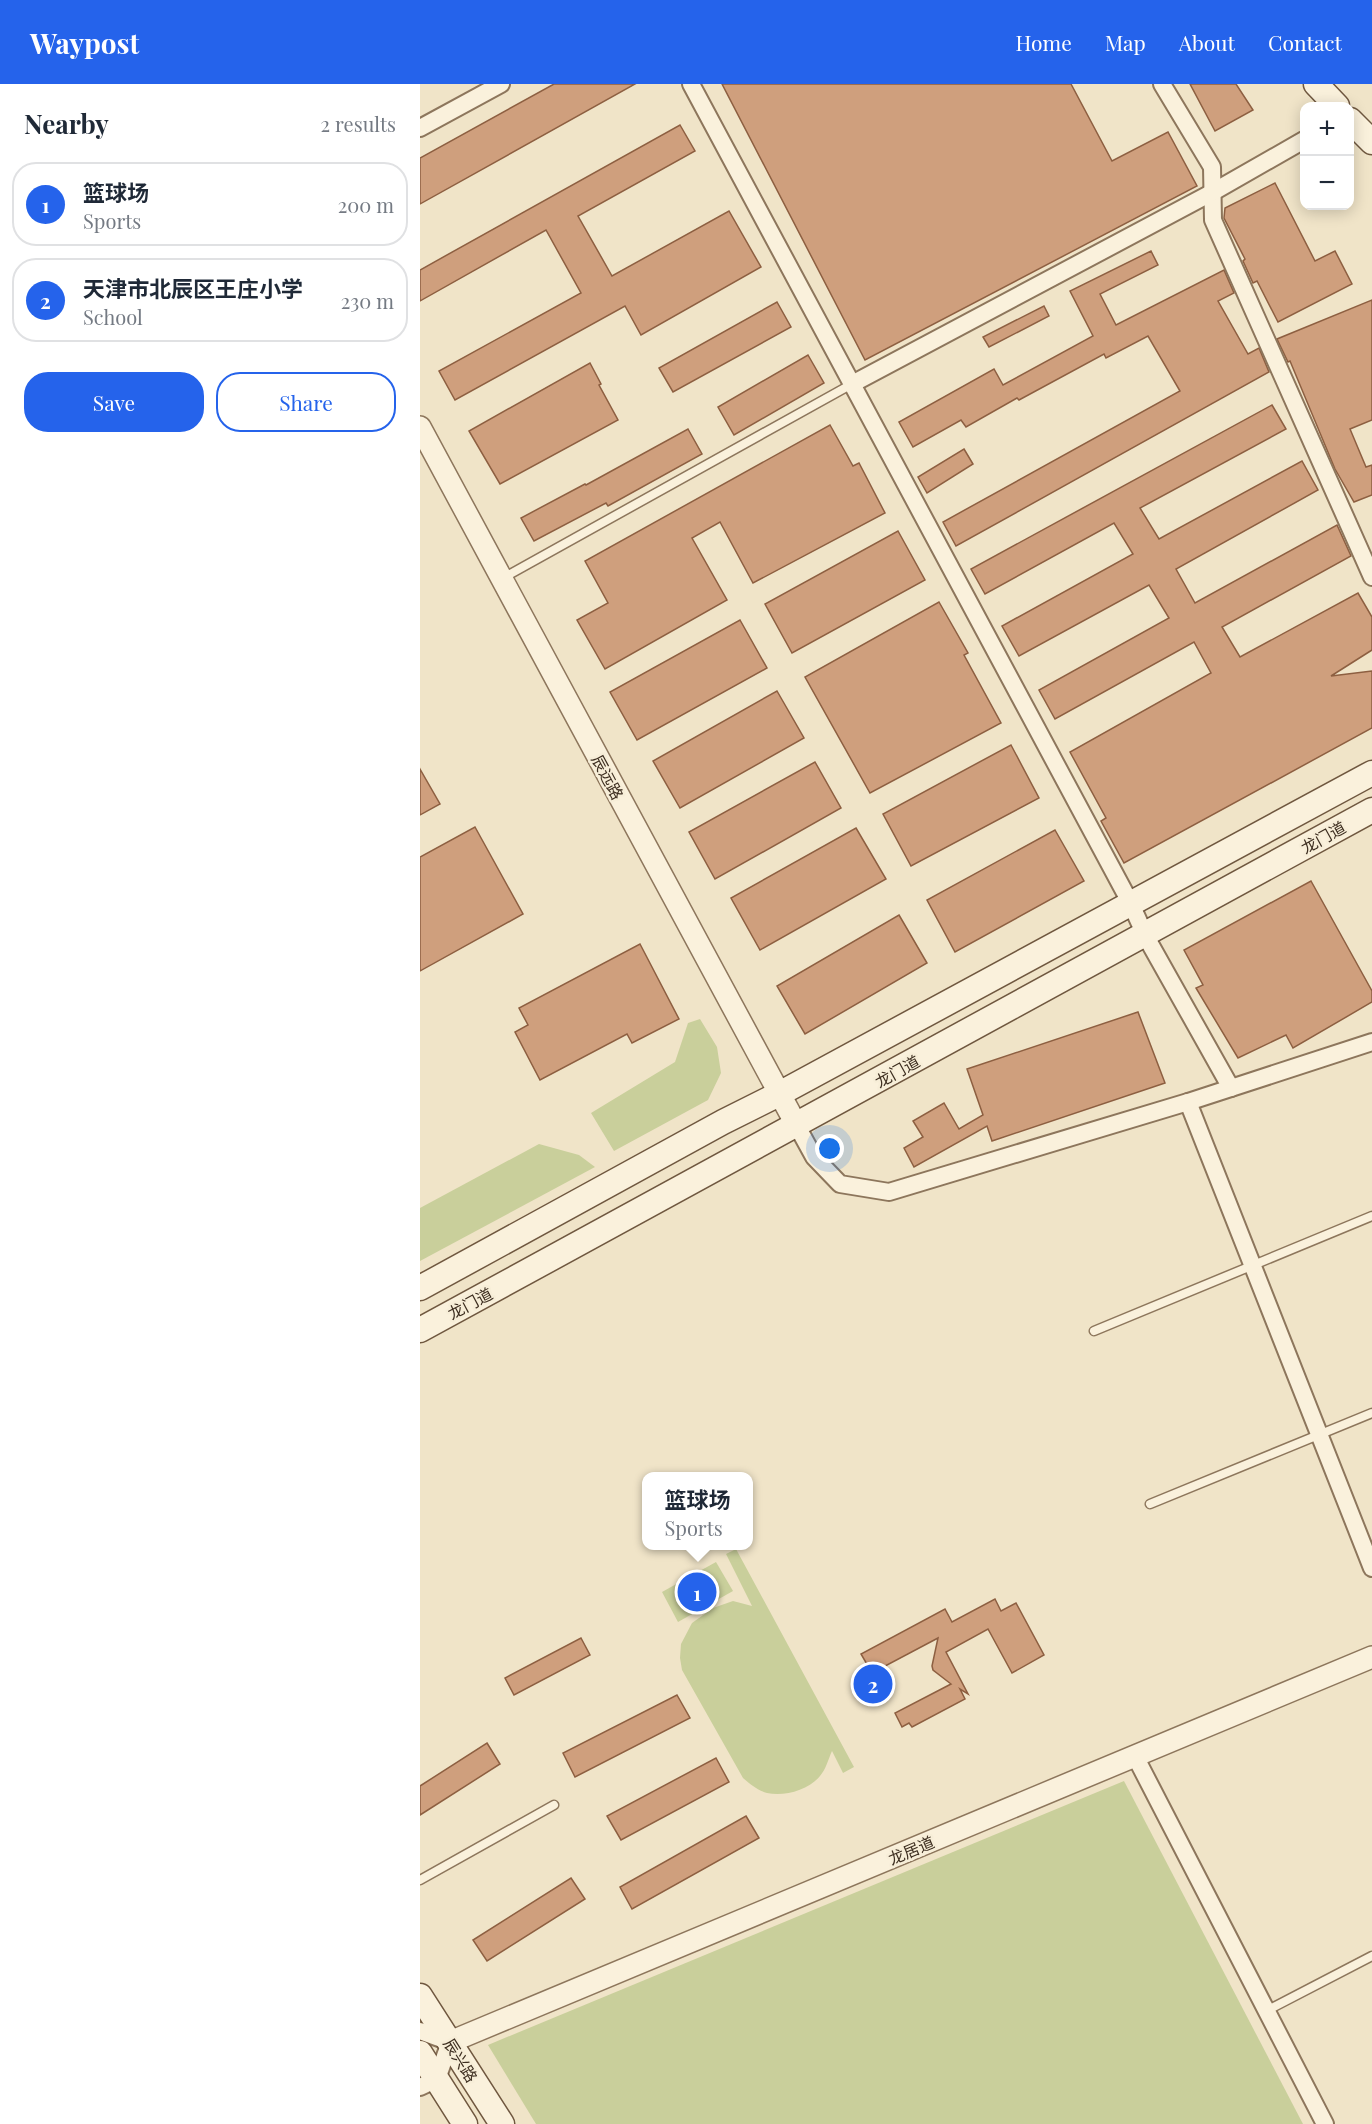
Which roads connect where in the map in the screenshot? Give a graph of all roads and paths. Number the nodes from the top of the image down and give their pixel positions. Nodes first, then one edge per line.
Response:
1 (501, 84) edge
2 (691, 84) edge
3 (1162, 84) edge
4 (1316, 84) edge
5 (1333, 102) edge
6 (1354, 124) edge
7 (420, 128) edge
8 (1372, 142) edge
9 (1300, 143) edge
10 (1213, 192) junction
11 (852, 384) junction
12 (420, 427) edge
13 (1372, 577) edge
14 (502, 579) junction
15 (1372, 773) edge
16 (1372, 810) edge
17 (1131, 904) junction
18 (1145, 935) junction
19 (1372, 1042) edge
20 (1231, 1088) junction
21 (779, 1094) junction
22 (1188, 1101) junction
23 (797, 1126) junction
24 (1372, 1216) edge
25 (1252, 1266) junction
26 (420, 1288) edge
27 (420, 1330) edge
28 (1094, 1331) dead end
29 (1372, 1413) edge
30 (1320, 1435) junction
31 (1150, 1504) dead end
32 (1372, 1568) edge
33 (1372, 1657) edge
34 (1135, 1756) junction
35 (554, 1805) dead end
36 (420, 1880) edge
37 (1372, 1956) edge
38 (420, 1996) edge
39 (1266, 2012) junction
40 (420, 2031) edge
41 (450, 2042) junction
42 (420, 2053) edge
43 (428, 2083) edge
44 (465, 2124) edge
45 (502, 2124) edge
46 (1325, 2124) edge

1 - 7 street
2 - 11 street
3 - 10 street
4 - 5 main road
6 - 8 main road
9 - 10 street
10 - 11 street
10 - 13 street
11 - 14 lane
11 - 17 street
12 - 14 street, 辰远路
14 - 21 street, 辰远路
15 - 17 main road, 龙门道
16 - 18 main road, 龙门道
17 - 18 street
17 - 21 main road, 龙门道
18 - 20 street
18 - 23 main road, 龙门道
19 - 20 street
20 - 22 street
21 - 23 street, 辰远路
21 - 26 main road, 龙门道
22 - 23 street
22 - 25 street
23 - 27 main road, 龙门道
24 - 25 lane
25 - 28 lane
25 - 30 street
29 - 30 lane
30 - 31 lane
30 - 32 street
33 - 34 street, 龙居道
34 - 39 street
34 - 41 street, 龙居道
35 - 36 lane
37 - 39 lane
38 - 41 main road, 辰兴路
39 - 46 street
40 - 41 street
41 - 43 street
41 - 45 main road, 辰兴路
42 - 43 main road, 辰兴路
43 - 44 main road, 辰兴路

